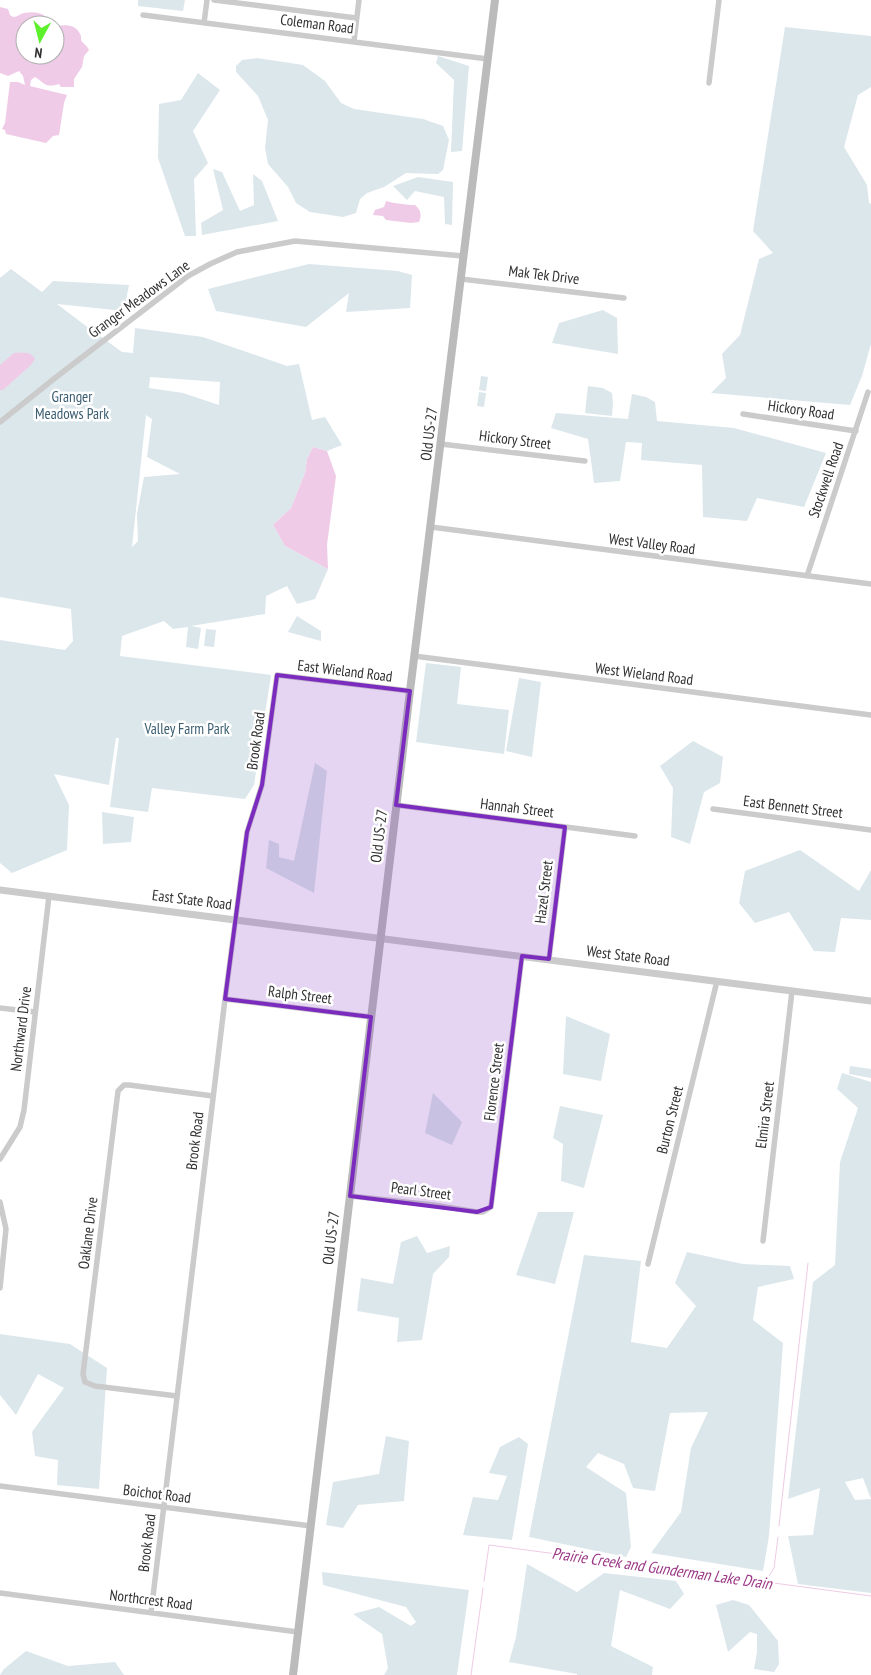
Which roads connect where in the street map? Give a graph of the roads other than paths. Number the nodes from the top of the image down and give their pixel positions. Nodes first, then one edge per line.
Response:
1 (207, 0) edge
2 (214, 0) edge
3 (358, 0) edge
4 (495, 0) edge
5 (719, 0) edge
6 (143, 15) dead end
7 (356, 18) junction
8 (204, 23) junction
9 (354, 41) junction
10 (488, 59) junction
11 (709, 83) dead end
12 (464, 256) junction
13 (461, 279) junction
14 (624, 298) dead end
15 (868, 392) dead end
16 (743, 414) dead end
17 (0, 422) edge
18 (856, 430) junction
19 (441, 444) junction
20 (585, 461) dead end
21 (431, 527) junction
22 (807, 576) junction
23 (871, 584) edge
24 (414, 656) junction
25 (277, 675) joint
26 (410, 691) junction
27 (871, 715) edge
28 (396, 805) junction
29 (713, 809) dead end
30 (565, 827) junction
31 (871, 830) edge
32 (635, 836) dead end
33 (0, 890) edge
34 (49, 896) junction
35 (236, 920) junction
36 (381, 938) junction
37 (522, 956) junction
38 (549, 959) junction
39 (717, 981) junction
40 (792, 991) junction
41 (225, 999) junction
42 (871, 1001) edge
43 (0, 1008) edge
44 (35, 1012) junction
45 (371, 1017) junction
46 (213, 1096) junction
47 (0, 1159) edge
48 (350, 1196) junction
49 (0, 1202) edge
50 (488, 1209) joint
51 (763, 1241) dead end
52 (648, 1264) dead end
53 (0, 1287) edge
54 (177, 1396) junction
55 (0, 1486) edge
56 (164, 1507) junction
57 (311, 1526) junction
58 (0, 1593) edge
59 (151, 1613) junction
60 (298, 1632) junction
61 (293, 1675) edge

1 - 8 street
2 - 7 street
3 - 7 street
4 - 10 main road, Old US-27
5 - 11 street
6 - 8 street, Coleman Road
7 - 9 street
8 - 9 street, Coleman Road
9 - 10 street, Coleman Road
10 - 12 main road, Old US-27
12 - 13 main road, Old US-27
12 - 17 street, Granger Meadows Lane
13 - 14 street, Mak Tek Drive
13 - 19 main road, Old US-27
15 - 18 street, Stockwell Road
16 - 18 street, Hickory Road
18 - 22 street, Stockwell Road
19 - 20 street, Hickory Street
19 - 21 main road, Old US-27
21 - 22 street, West Valley Road
21 - 24 main road, Old US-27
22 - 23 street, West Valley Road
24 - 26 main road, Old US-27
24 - 27 street, West Wieland Road
25 - 26 street, East Wieland Road
25 - 35 street, Brook Road
26 - 28 main road, Old US-27
28 - 30 street, Hannah Street
28 - 36 main road, Old US-27
29 - 31 street, East Bennett Street
30 - 32 street, Hannah Street
30 - 38 street, Hazel Street
33 - 34 street, East State Road
34 - 35 street, East State Road
34 - 44 street, Northward Drive
35 - 36 street, East State Road
35 - 41 street, Brook Road
36 - 37 street, West State Road
36 - 45 main road, Old US-27
37 - 38 street, West State Road
37 - 50 street, Florence Street
38 - 39 street, West State Road
39 - 40 street, West State Road
39 - 52 street, Burton Street
40 - 42 street, West State Road
40 - 51 street, Elmira Street
41 - 45 street, Ralph Street
41 - 46 street, Brook Road
43 - 44 street
44 - 47 street, Northward Drive
45 - 48 main road, Old US-27
46 - 54 street, Brook Road
46 - 54 street, Oaklane Drive
48 - 50 street, Pearl Street
48 - 57 main road, Old US-27
49 - 53 street
54 - 56 street, Brook Road
55 - 56 street, Boichot Road
56 - 57 street, Boichot Road
56 - 59 street, Brook Road
57 - 60 main road, Old US-27
58 - 59 street, Northcrest Road
59 - 60 street, Northcrest Road
60 - 61 main road, Old US-27

